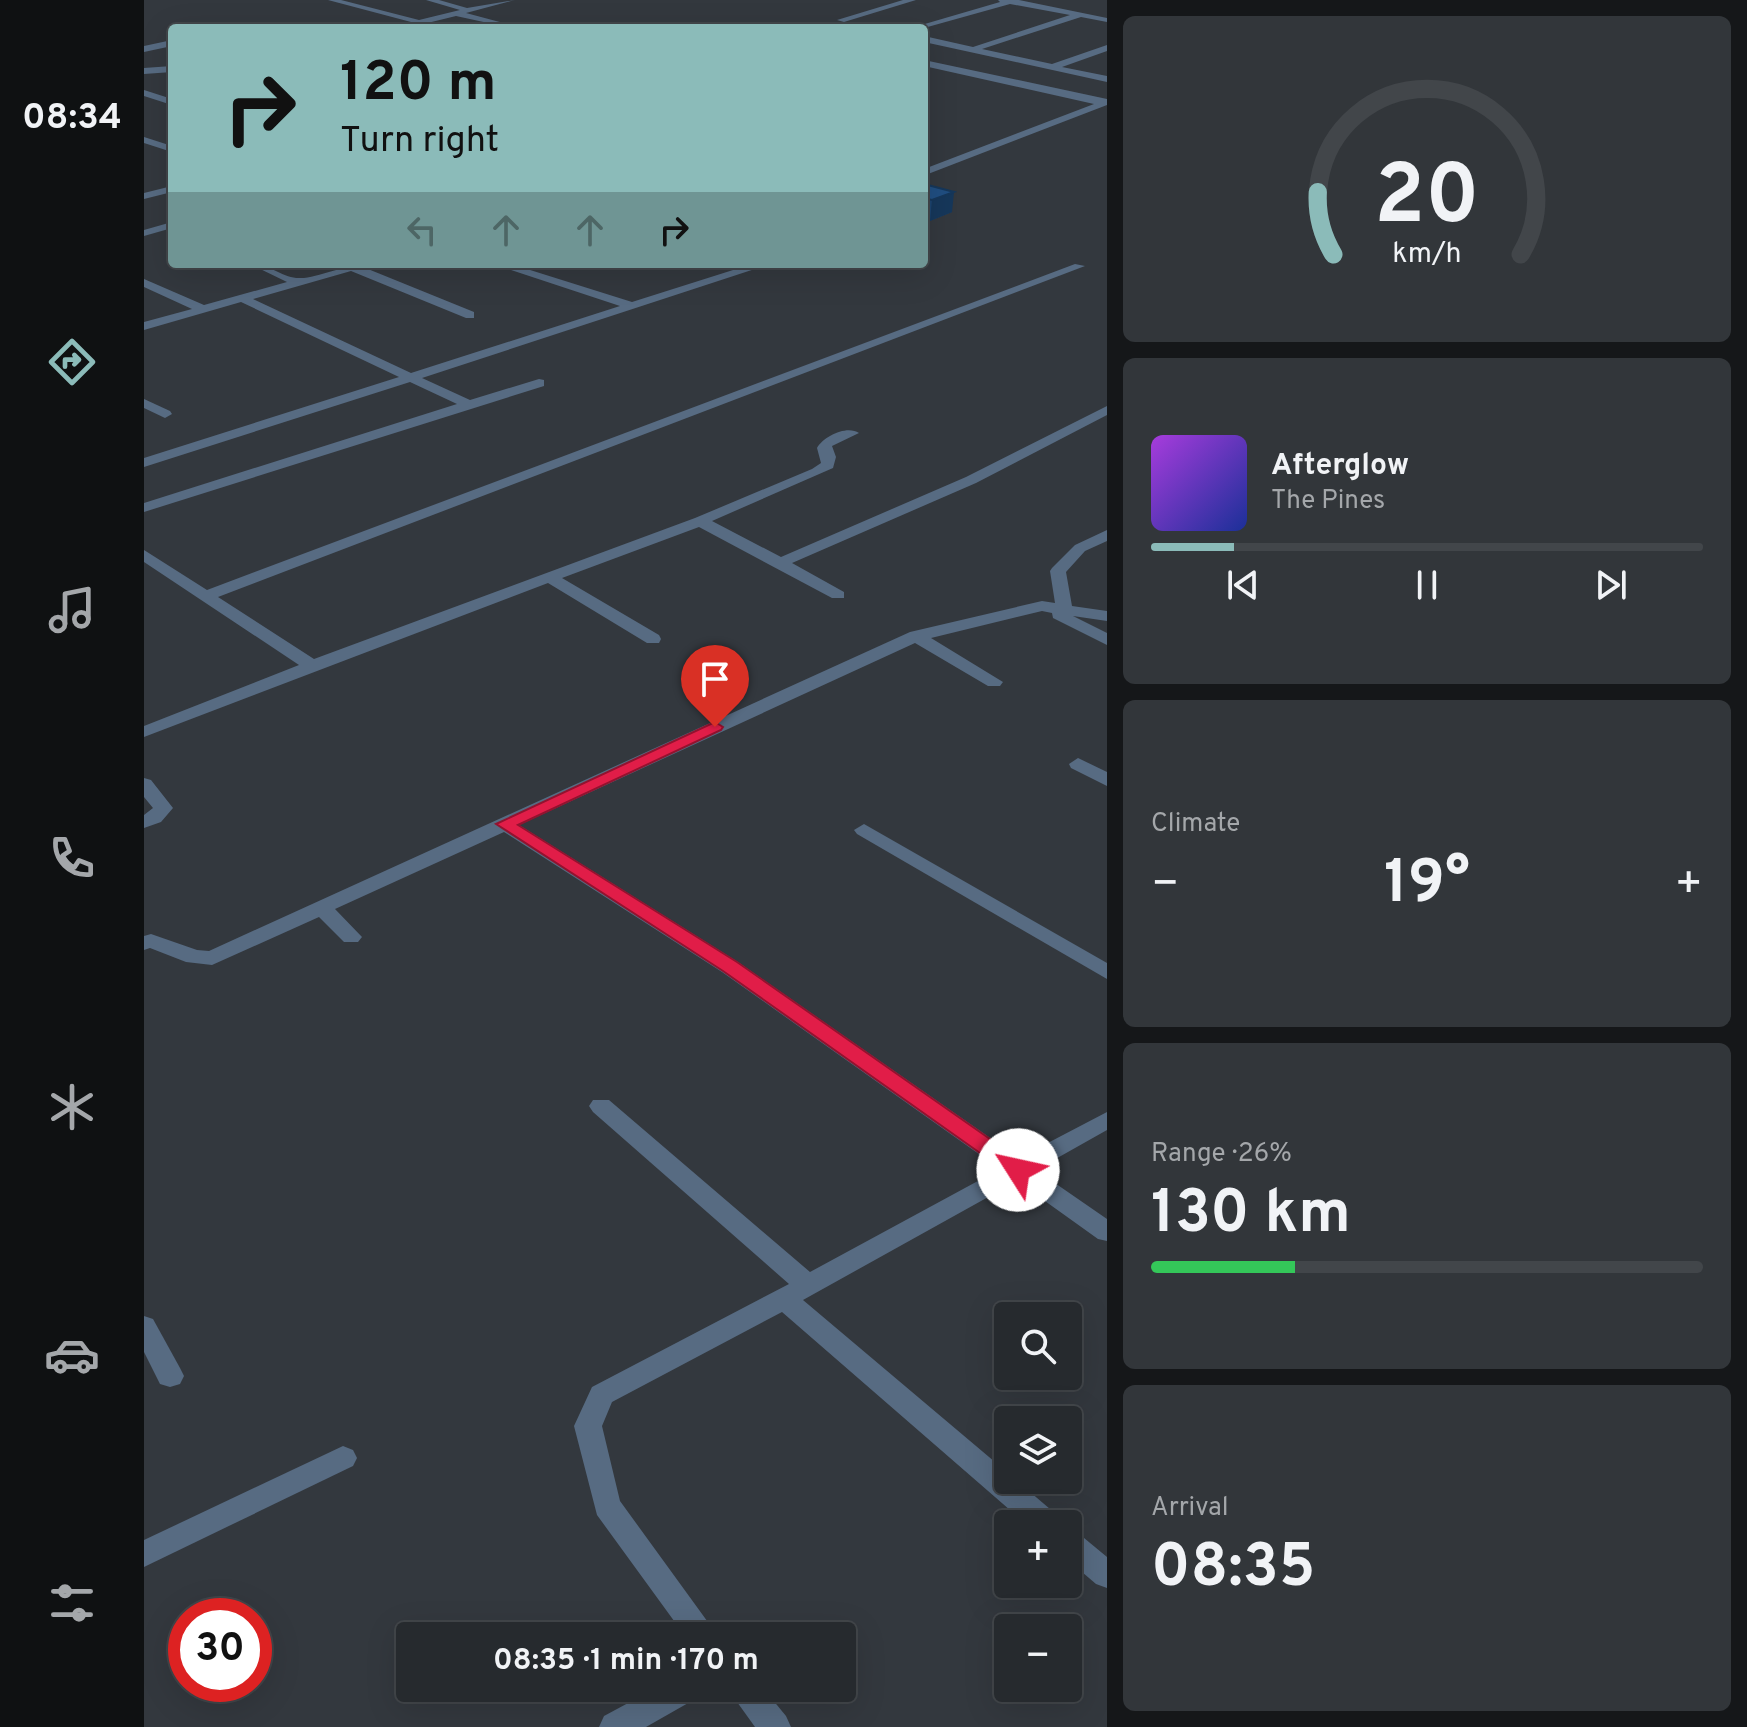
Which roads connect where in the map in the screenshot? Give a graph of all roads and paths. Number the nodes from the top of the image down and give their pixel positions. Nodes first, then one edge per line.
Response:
1 (332, 0) edge
2 (430, 0) edge
3 (511, 0) edge
4 (912, 0) edge
5 (1009, 0) edge
6 (468, 10) junction
7 (455, 13) junction
8 (1080, 15) junction
9 (1107, 20) edge
10 (420, 22) junction
11 (412, 24) edge
12 (497, 24) edge
13 (859, 24) edge
14 (928, 24) edge
15 (928, 40) edge
16 (168, 44) edge
17 (1107, 48) edge
18 (144, 49) edge
19 (973, 50) junction
20 (144, 63) edge
21 (928, 64) edge
22 (1052, 67) junction
23 (149, 71) edge
24 (1107, 79) edge
25 (144, 93) edge
26 (168, 101) edge
27 (1106, 103) edge
28 (144, 140) edge
29 (168, 148) edge
30 (928, 171) dead end
31 (168, 190) edge
32 (148, 193) edge
33 (168, 227) edge
34 (144, 233) edge
35 (1079, 266) dead end
36 (265, 268) edge
37 (346, 268) edge
38 (364, 268) edge
39 (512, 268) edge
40 (752, 268) edge
41 (297, 282) junction
42 (144, 283) edge
43 (240, 297) junction
44 (634, 307) junction
45 (205, 310) junction
46 (470, 315) dead end
47 (144, 326) edge
48 (411, 379) junction
49 (539, 383) dead end
50 (144, 403) edge
51 (467, 404) junction
52 (1107, 410) edge
53 (165, 414) dead end
54 (852, 433) dead end
55 (144, 463) edge
56 (144, 508) edge
57 (700, 521) junction
58 (1107, 535) edge
59 (144, 555) edge
60 (780, 563) junction
61 (550, 578) junction
62 (838, 595) dead end
63 (205, 596) junction
64 (1042, 606) junction
65 (1064, 610) junction
66 (1107, 616) edge
67 (916, 636) junction
68 (653, 639) dead end
69 (1107, 640) edge
70 (312, 666) junction
71 (994, 682) dead end
72 (144, 732) edge
73 (1078, 764) dead end
74 (1107, 780) edge
75 (144, 784) edge
76 (144, 822) edge
77 (505, 824) junction
78 (864, 830) dead end
79 (323, 909) junction
80 (351, 937) dead end
81 (144, 943) edge
82 (1107, 972) edge
83 (601, 1106) dead end
84 (1107, 1120) edge
85 (1018, 1170) junction
86 (1107, 1232) edge
87 (809, 1286) junction
88 (784, 1299) junction
89 (144, 1326) edge
90 (170, 1376) dead end
91 (343, 1458) dead end
92 (1031, 1510) edge
93 (144, 1554) edge
94 (1082, 1554) edge
95 (1107, 1575) edge
96 (693, 1622) edge
97 (661, 1702) edge
98 (754, 1702) edge
99 (615, 1727) edge
100 (775, 1727) edge

1 - 10 street
2 - 6 street
3 - 6 street
4 - 13 street
5 - 8 street
5 - 14 street
6 - 7 street
7 - 10 street
7 - 12 street
8 - 9 street
8 - 19 street
10 - 11 street
15 - 19 street
16 - 18 street
17 - 22 street
19 - 22 street
20 - 23 street
21 - 27 street
22 - 24 street
25 - 26 street
27 - 30 street
28 - 29 street
31 - 32 street
33 - 34 street
35 - 63 street
36 - 41 street
37 - 41 street
38 - 46 street
39 - 44 street
40 - 44 street
41 - 43 street
42 - 45 street
43 - 45 street
43 - 48 street
44 - 48 street
45 - 47 street
48 - 51 street
48 - 55 street
49 - 51 street
50 - 53 street
51 - 56 street
52 - 60 street
54 - 57 street
57 - 60 street
57 - 61 street
58 - 65 street
59 - 63 street
60 - 62 street
61 - 68 street
61 - 70 street
63 - 70 street
64 - 65 street
64 - 67 street
64 - 69 street
65 - 66 street
67 - 71 street
67 - 77 street
70 - 72 street
73 - 74 street
75 - 76 street
77 - 79 street
77 - 85 street
78 - 82 street
79 - 80 street
79 - 81 street
83 - 87 street
84 - 85 street
85 - 86 street
85 - 87 street
87 - 88 street
88 - 92 street
88 - 96 street
89 - 90 street
91 - 93 street
94 - 95 street
97 - 99 street
98 - 100 street

